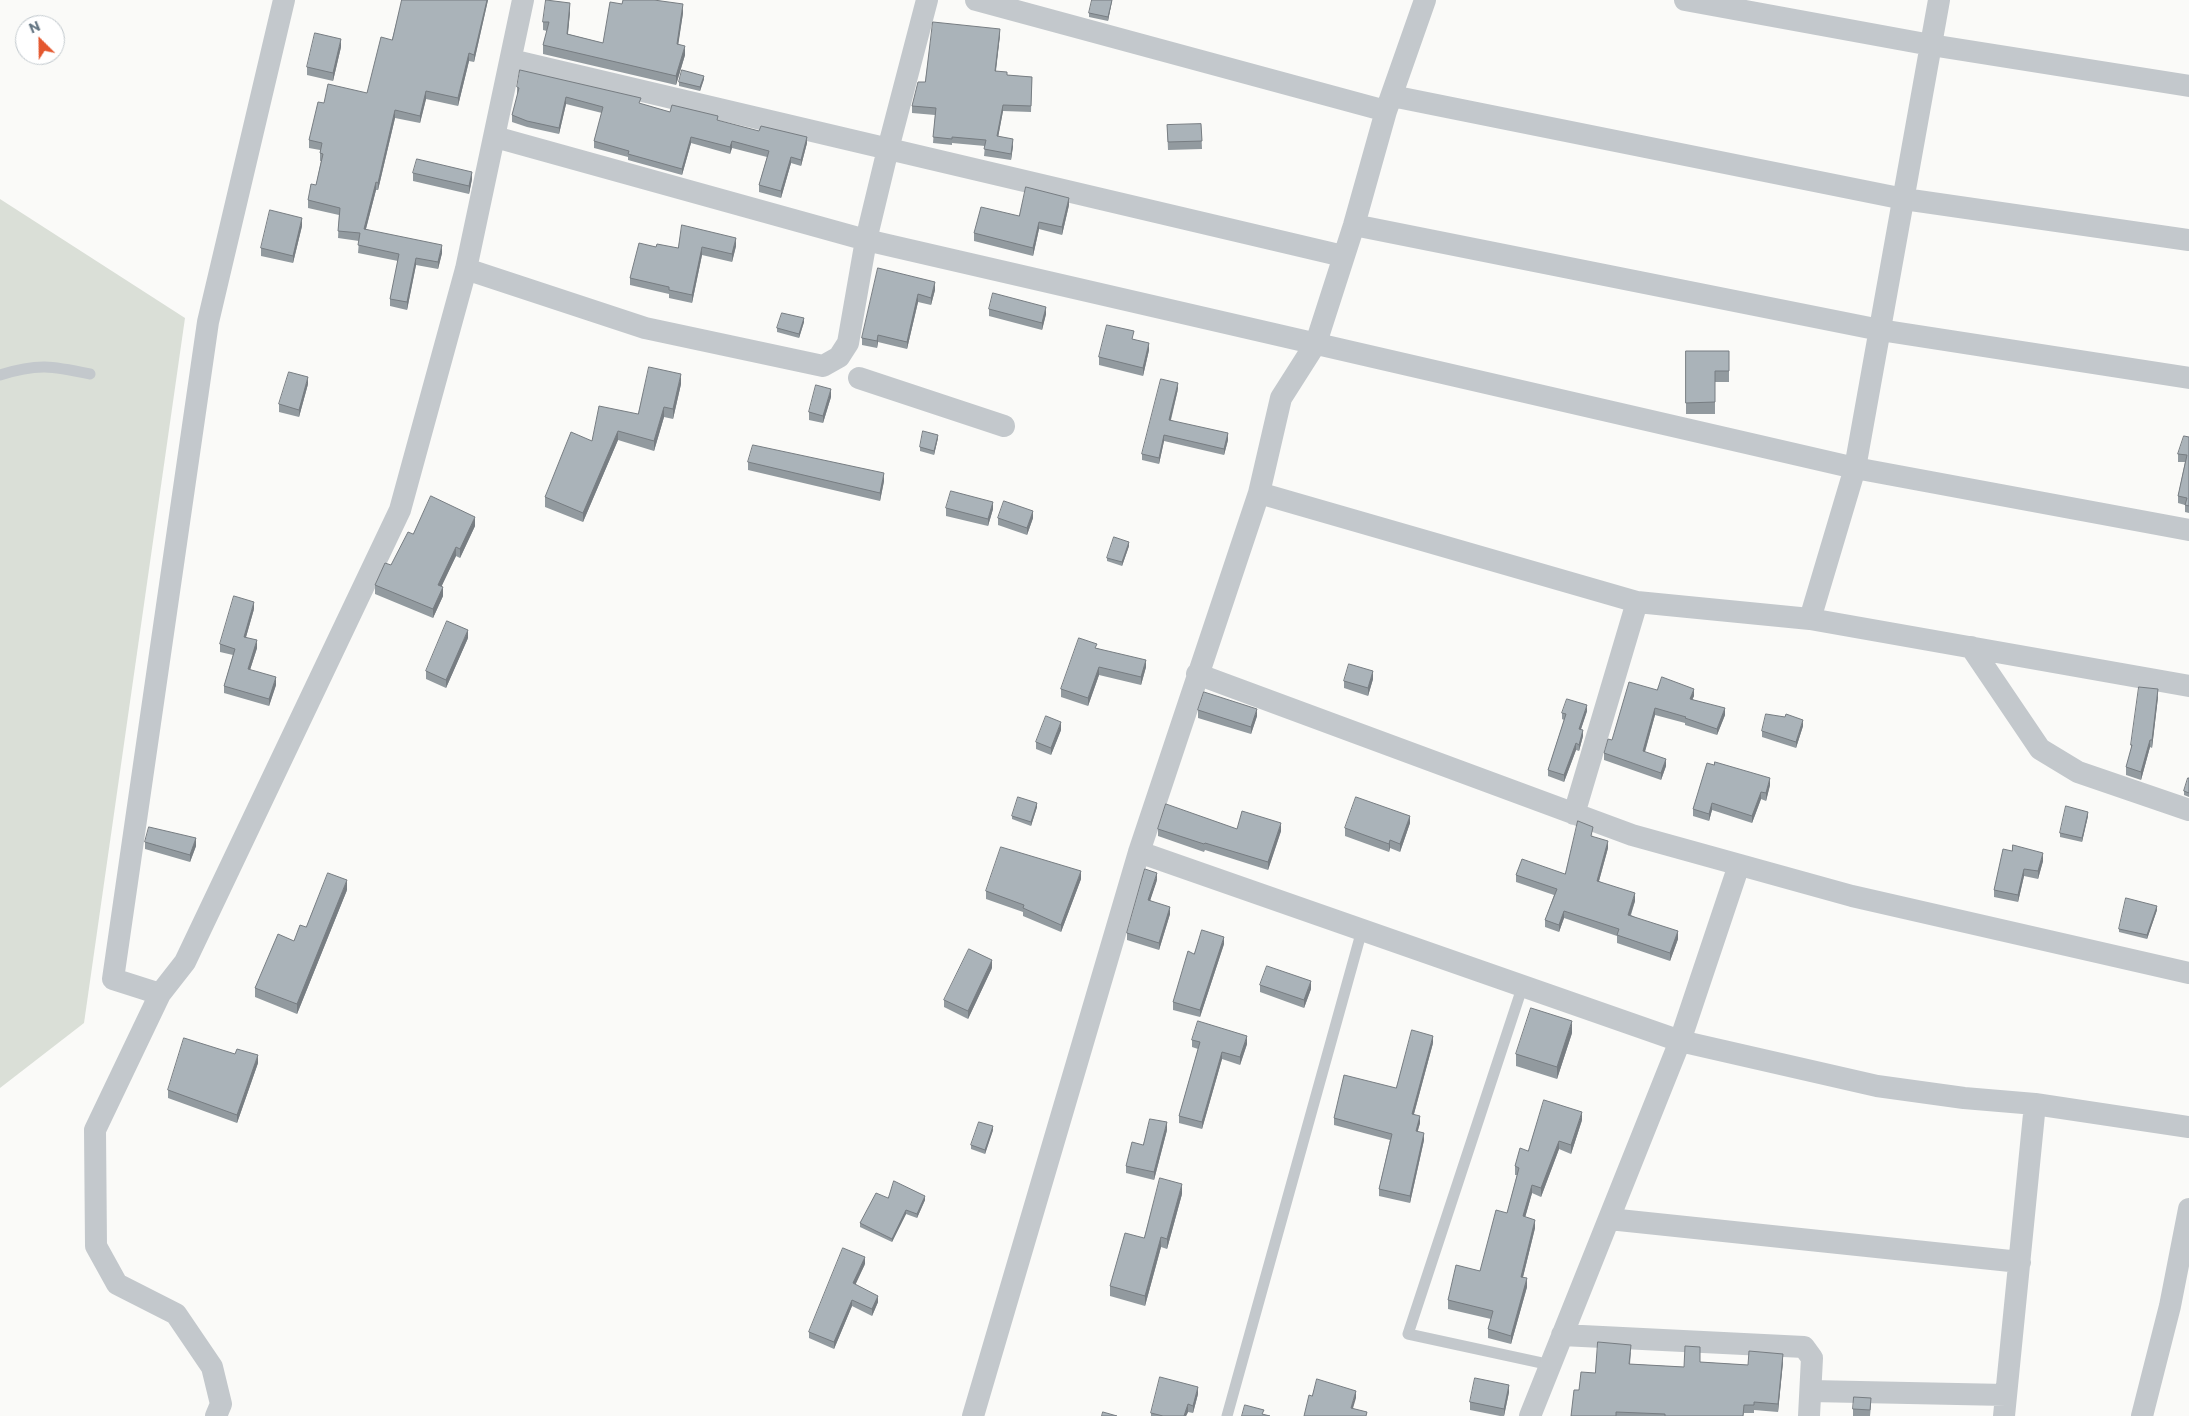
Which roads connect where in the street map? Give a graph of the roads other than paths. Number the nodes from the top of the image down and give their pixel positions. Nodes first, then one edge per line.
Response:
1 (284, 0) edge
2 (523, 0) edge
3 (927, 0) edge
4 (976, 0) edge
5 (1425, 0) edge
6 (1685, 0) edge
7 (1940, 0) edge
8 (1931, 46) junction
9 (511, 60) junction
10 (2189, 86) edge
11 (1389, 104) junction
12 (495, 138) junction
13 (888, 149) junction
14 (1904, 199) junction
15 (1354, 225) junction
16 (866, 240) junction
17 (2189, 240) edge
18 (1343, 256) junction
19 (466, 269) junction
20 (1880, 330) junction
21 (1316, 343) junction
22 (90, 374) dead end
23 (0, 375) edge
24 (859, 378) dead end
25 (2189, 378) edge
26 (1004, 426) dead end
27 (1855, 468) junction
28 (1259, 492) junction
29 (2189, 530) edge
30 (1637, 602) junction
31 (1810, 619) junction
32 (1971, 648) junction
33 (1198, 674) junction
34 (2189, 686) edge
35 (2189, 810) edge
36 (1574, 814) junction
37 (1139, 852) junction
38 (1739, 864) junction
39 (1362, 930) junction
40 (2189, 973) edge
41 (1523, 985) junction
42 (160, 994) junction
43 (1680, 1041) junction
44 (2035, 1104) junction
45 (2189, 1127) edge
46 (2189, 1209) edge
47 (1609, 1219) junction
48 (2020, 1262) junction
49 (2183, 1273) edge
50 (1562, 1335) junction
51 (1551, 1365) junction
52 (1811, 1391) junction
53 (2005, 1406) edge
54 (2145, 1415) edge
55 (216, 1416) edge
56 (973, 1416) edge
57 (1227, 1416) edge
58 (1530, 1416) edge
59 (1809, 1416) edge

1 - 42 street
2 - 9 street
3 - 13 street
4 - 11 street
5 - 11 street
6 - 8 street
7 - 8 street
8 - 10 street
8 - 14 street
9 - 12 street
9 - 13 street
11 - 14 street
11 - 15 street
12 - 16 street
12 - 19 street
13 - 16 street
13 - 18 street
14 - 17 street
14 - 20 street
15 - 18 street
15 - 20 street
16 - 19 street
16 - 21 street
18 - 21 street
19 - 42 street
20 - 25 street
20 - 27 street
21 - 27 street
21 - 28 street
22 - 23 lane
24 - 26 street
27 - 29 street
27 - 31 street
28 - 30 street
28 - 33 street
30 - 31 street
30 - 36 street
31 - 32 street
32 - 34 street
32 - 35 street
33 - 36 street
33 - 37 street
36 - 38 street
37 - 39 street
37 - 56 street
38 - 40 street
38 - 43 street
39 - 41 street
39 - 57 lane
41 - 43 street
41 - 51 lane
42 - 55 street
43 - 44 street
43 - 47 street
44 - 45 street
44 - 48 street
46 - 49 street
47 - 48 street
47 - 50 street
48 - 53 street
49 - 54 street
50 - 51 street
50 - 52 street
51 - 58 street
52 - 53 street
52 - 59 street

